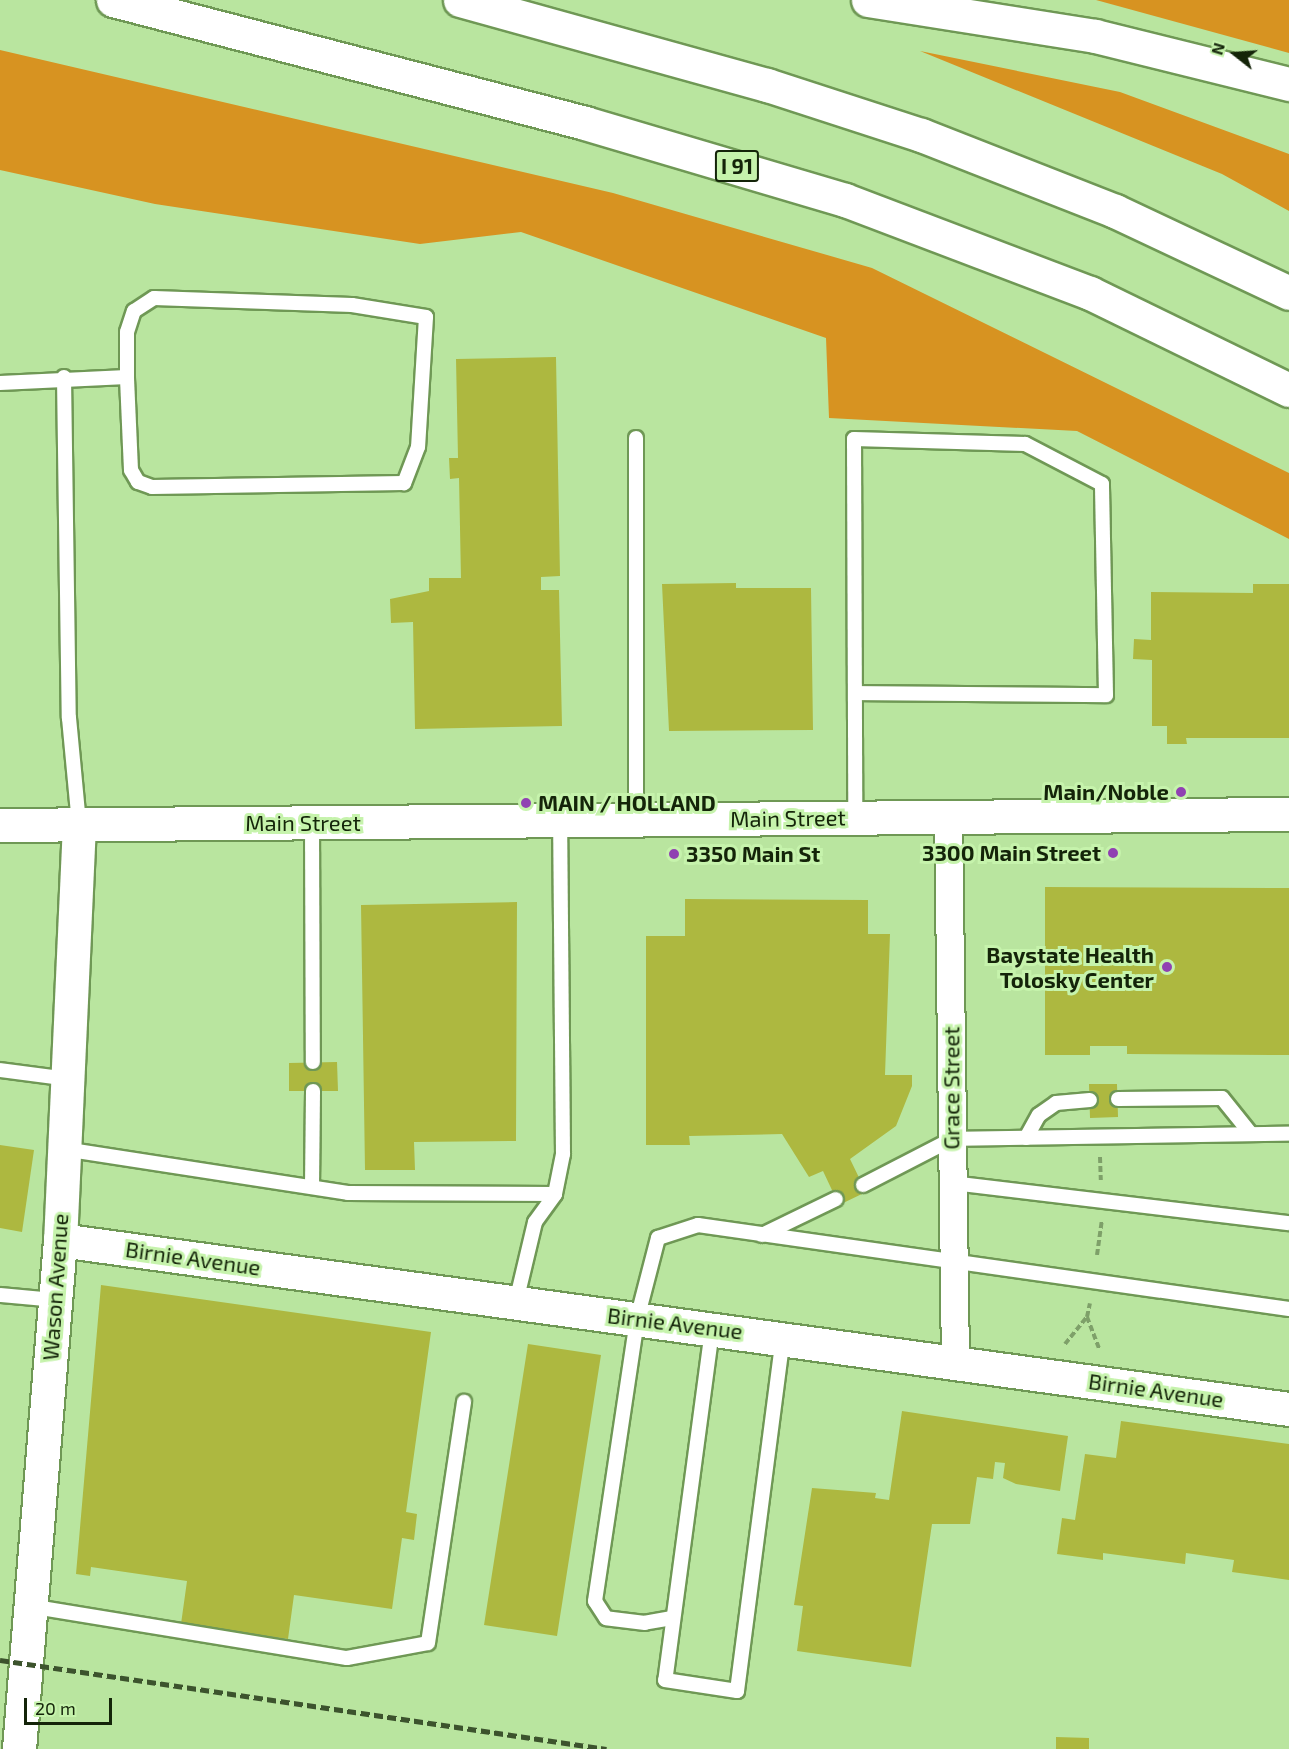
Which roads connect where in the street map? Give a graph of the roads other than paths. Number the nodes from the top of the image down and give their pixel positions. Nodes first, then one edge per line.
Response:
1 (113, 0) edge
2 (460, 0) edge
3 (868, 0) edge
4 (1212, 68) junction
5 (1289, 84) edge
6 (1289, 100) edge
7 (1289, 293) edge
8 (127, 377) junction
9 (64, 378) junction
10 (0, 383) edge
11 (1289, 390) edge
12 (636, 438) dead end
13 (855, 693) junction
14 (1289, 814) edge
15 (948, 815) junction
16 (855, 817) junction
17 (636, 821) junction
18 (560, 822) junction
19 (312, 823) junction
20 (79, 824) junction
21 (0, 825) edge
22 (313, 1062) dead end
23 (0, 1070) edge
24 (68, 1079) junction
25 (313, 1091) dead end
26 (1118, 1099) dead end
27 (1090, 1100) dead end
28 (1251, 1134) junction
29 (1289, 1134) edge
30 (1026, 1138) junction
31 (952, 1139) junction
32 (64, 1149) junction
33 (952, 1183) junction
34 (863, 1185) dead end
35 (312, 1187) junction
36 (555, 1194) junction
37 (836, 1199) dead end
38 (1289, 1223) edge
39 (762, 1235) junction
40 (60, 1240) junction
41 (954, 1264) junction
42 (0, 1295) edge
43 (55, 1300) junction
44 (516, 1302) junction
45 (1289, 1309) edge
46 (638, 1319) junction
47 (712, 1328) junction
48 (783, 1336) junction
49 (955, 1361) junction
50 (464, 1402) dead end
51 (1289, 1409) edge
52 (27, 1606) junction
53 (672, 1618) junction
54 (19, 1749) edge

1 - 11 main road, I 91
2 - 7 main road
3 - 4 main road
4 - 5 main road
4 - 6 main road
8 - 8 lane
8 - 9 lane
9 - 10 lane
9 - 20 lane
12 - 17 lane
13 - 13 lane
13 - 16 lane
14 - 15 main road, Main Street
15 - 16 main road, Main Street
15 - 31 street, Grace Street
16 - 17 main road, Main Street
17 - 18 main road, Main Street
18 - 19 main road, Main Street
18 - 36 lane
19 - 20 main road, Main Street
19 - 22 lane
20 - 21 main road, Main Street
20 - 24 main road, Wason Avenue
23 - 24 lane
24 - 32 main road, Wason Avenue
25 - 35 lane
26 - 28 lane
27 - 30 lane
28 - 29 lane
28 - 30 lane
30 - 31 lane
31 - 33 street, Grace Street
31 - 34 lane
32 - 35 lane
32 - 40 main road, Wason Avenue
33 - 38 lane
33 - 41 street, Grace Street
35 - 36 lane
36 - 44 lane
37 - 39 lane
39 - 41 lane
39 - 46 lane
40 - 43 main road, Wason Avenue
40 - 44 main road, Birnie Avenue
41 - 45 lane
41 - 49 street, Grace Street
42 - 43 lane
43 - 52 main road, Wason Avenue
44 - 46 main road, Birnie Avenue
46 - 47 main road, Birnie Avenue
46 - 53 lane
47 - 48 main road, Birnie Avenue
47 - 53 lane
48 - 49 main road, Birnie Avenue
48 - 53 lane
49 - 51 main road, Birnie Avenue
50 - 52 lane
52 - 54 main road, Wason Avenue

